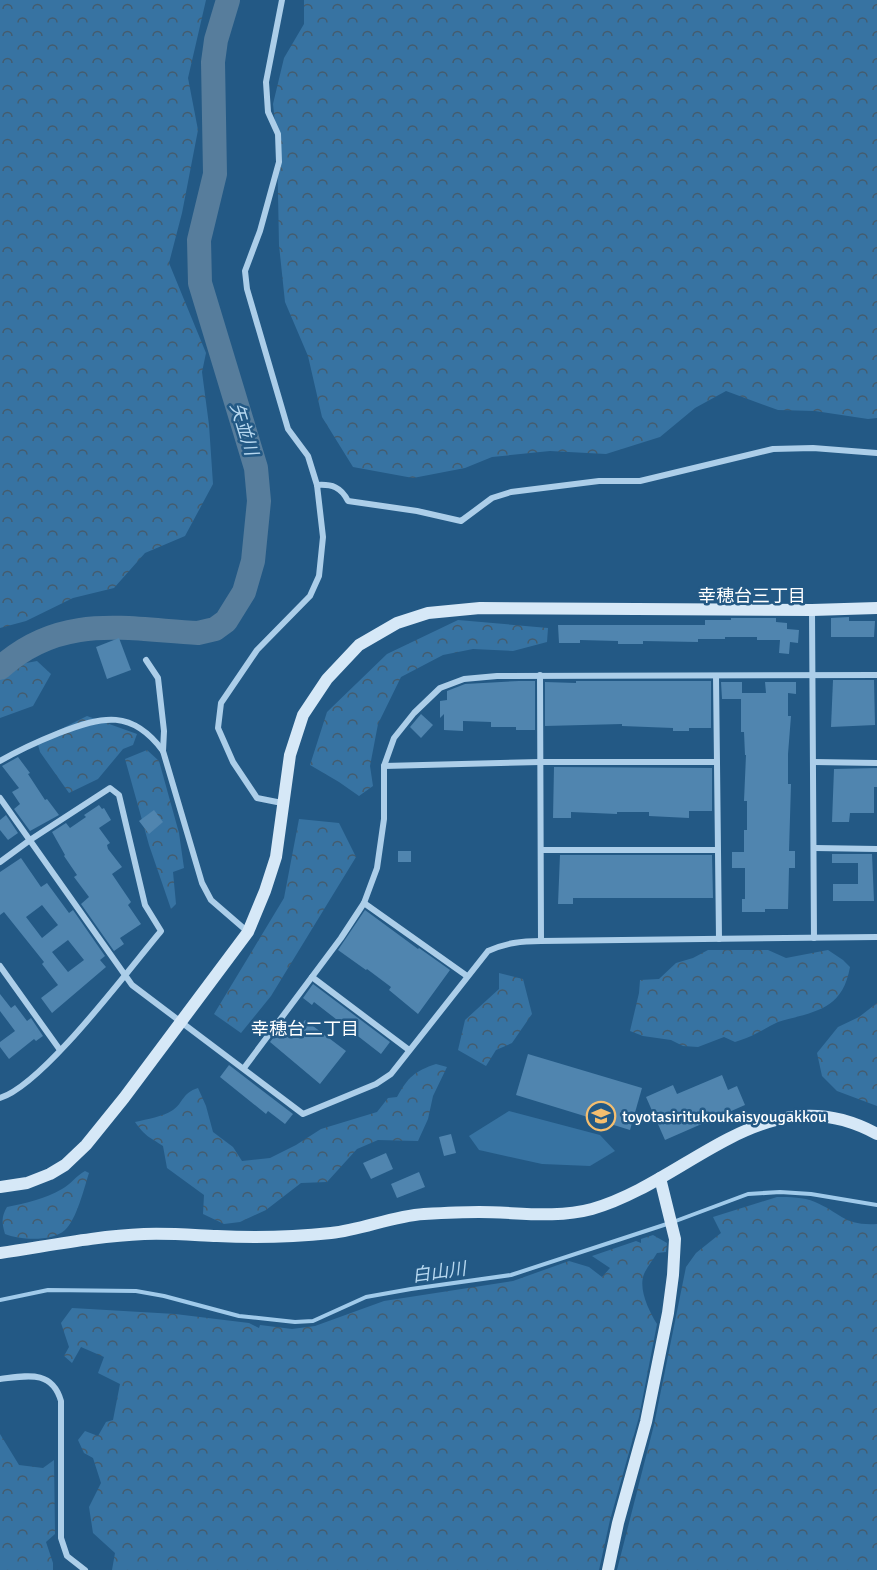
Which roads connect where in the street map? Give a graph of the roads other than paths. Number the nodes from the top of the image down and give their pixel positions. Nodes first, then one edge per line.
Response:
1 (282, 0) edge
2 (877, 453) edge
3 (317, 485) junction
4 (877, 608) edge
5 (812, 610) junction
6 (146, 660) dead end
7 (540, 675) junction
8 (814, 675) junction
9 (877, 675) edge
10 (716, 676) junction
11 (163, 751) junction
12 (0, 761) edge
13 (540, 762) junction
14 (717, 762) junction
15 (814, 762) junction
16 (877, 763) edge
17 (384, 766) junction
18 (0, 798) edge
19 (282, 802) junction
20 (30, 840) junction
21 (815, 848) junction
22 (877, 849) edge
23 (542, 850) junction
24 (717, 850) junction
25 (0, 862) edge
26 (364, 903) junction
27 (248, 932) junction
28 (814, 938) junction
29 (877, 938) edge
30 (719, 939) junction
31 (541, 941) junction
32 (0, 966) edge
33 (125, 975) junction
34 (467, 976) junction
35 (312, 977) junction
36 (60, 1050) junction
37 (409, 1050) junction
38 (244, 1068) junction
39 (0, 1098) edge
40 (877, 1134) edge
41 (660, 1178) junction
42 (0, 1187) edge
43 (0, 1253) edge
44 (0, 1379) edge
45 (85, 1570) edge
46 (608, 1570) edge

1 - 3 street
2 - 3 street
3 - 19 street
4 - 5 street
5 - 8 street
5 - 19 street
6 - 11 street
7 - 10 street
7 - 13 street
7 - 17 street
8 - 9 street
8 - 10 street
8 - 15 street
10 - 14 street
11 - 12 street
11 - 27 street
13 - 14 street
13 - 17 street
13 - 23 street
14 - 24 street
15 - 16 street
15 - 21 street
17 - 26 street
18 - 20 street
19 - 27 street
20 - 25 street
20 - 33 street
20 - 33 street
21 - 22 street
21 - 28 street
23 - 24 street
23 - 31 street
24 - 30 street
26 - 34 street
26 - 35 street
27 - 42 street
28 - 29 street
28 - 30 street
30 - 31 street
31 - 34 street
32 - 36 street
33 - 36 street
33 - 38 street
34 - 37 street
35 - 37 street
35 - 38 street
36 - 39 street
37 - 38 street
40 - 41 street
41 - 43 street
41 - 46 street
44 - 45 street

